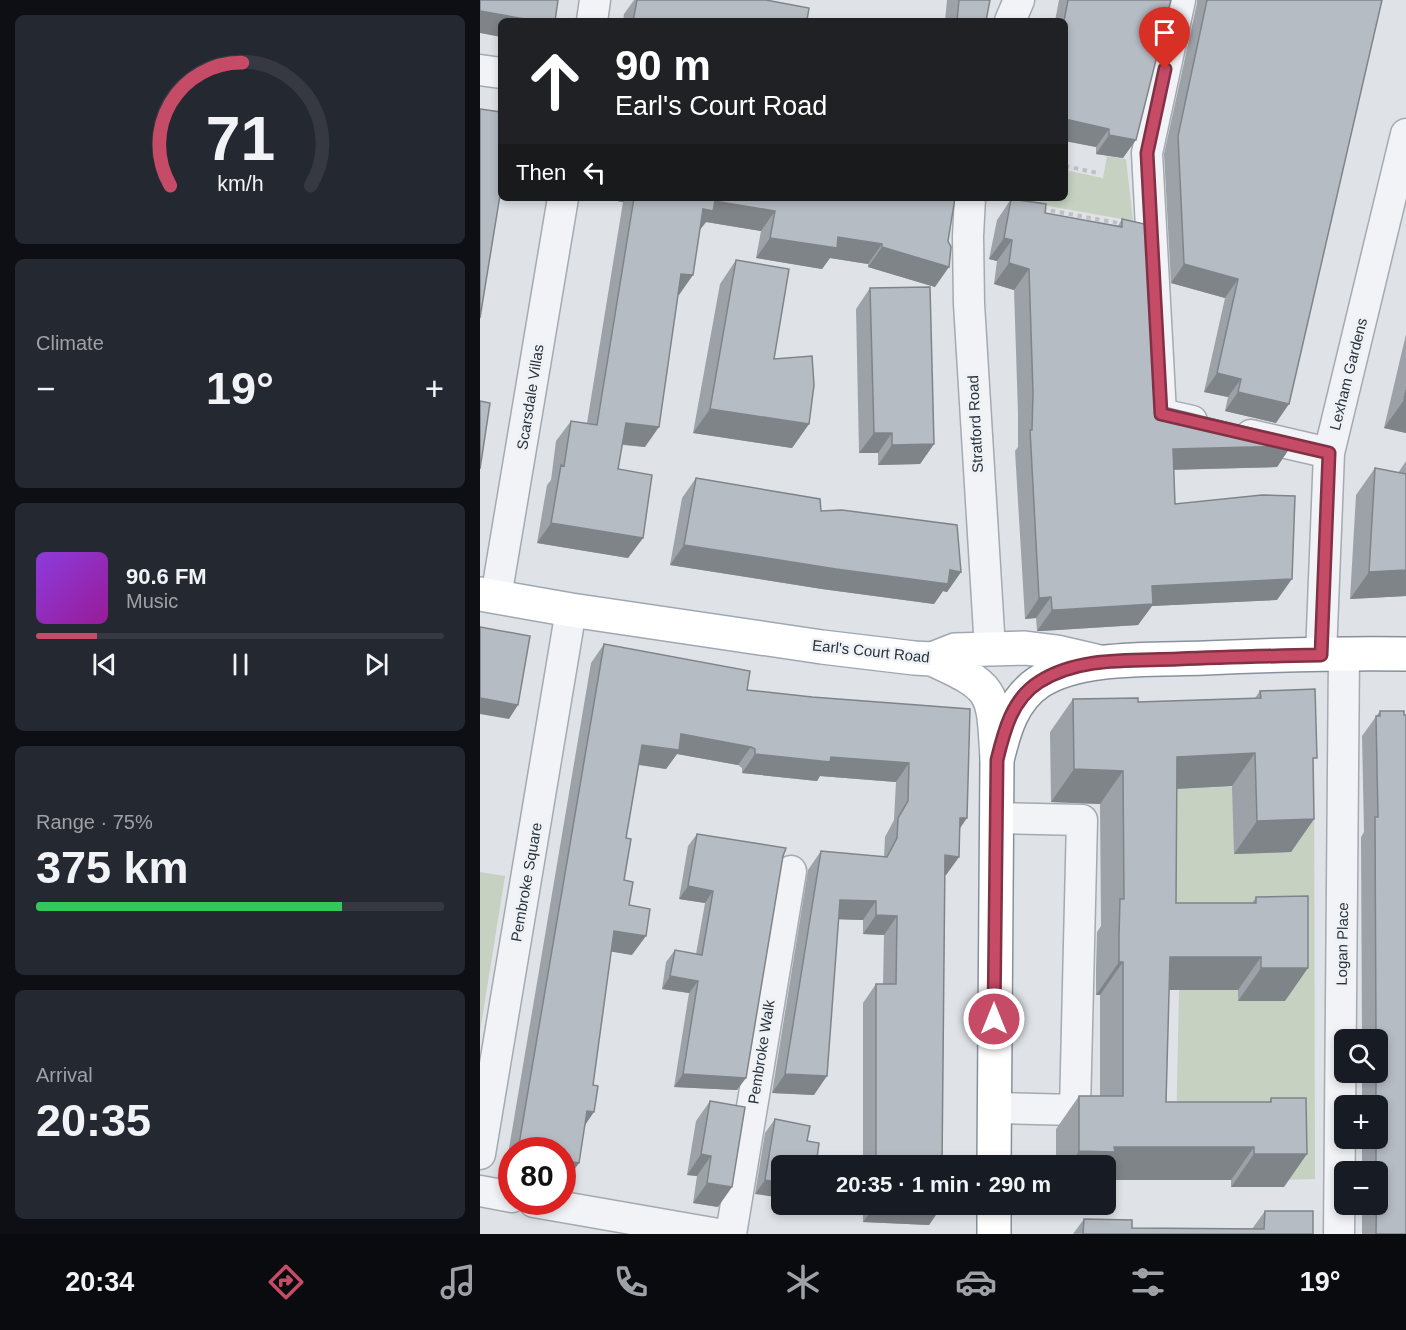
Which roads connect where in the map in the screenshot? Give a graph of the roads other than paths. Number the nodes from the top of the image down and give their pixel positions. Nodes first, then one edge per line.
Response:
1 (595, 0) edge
2 (1019, 0) edge
3 (1180, 0) edge
4 (592, 18) edge
5 (1011, 18) edge
6 (480, 70) edge
7 (498, 73) edge
8 (1406, 134) edge
9 (562, 201) edge
10 (970, 201) edge
11 (1329, 453) junction
12 (488, 596) edge
13 (571, 610) junction
14 (990, 649) junction
15 (1406, 654) edge
16 (1332, 655) junction
17 (932, 659) junction
18 (1100, 662) junction
19 (997, 760) junction
20 (996, 818) junction
21 (791, 871) dead end
22 (994, 1108) junction
23 (480, 1154) edge
24 (994, 1155) edge
25 (480, 1191) edge
26 (498, 1194) edge
27 (576, 1209) edge
28 (994, 1215) edge
29 (718, 1234) edge
30 (731, 1234) edge
31 (994, 1234) edge
32 (1339, 1234) edge

1 - 4 street
2 - 5 street
3 - 11 street
6 - 7 street
8 - 11 street, Lexham Gardens
9 - 12 street, Scarsdale Villas
10 - 14 street, Stratford Road
11 - 16 street, Lexham Gardens
12 - 13 main road, Earl's Court Road
13 - 17 main road, Earl's Court Road
13 - 23 street, Pembroke Square
14 - 17 main road, Earl's Court Road
14 - 18 main road, Earl's Court Road
15 - 16 main road, Earl's Court Road
16 - 18 main road, Earl's Court Road
16 - 32 street, Logan Place
17 - 19 main road
18 - 19 main road
19 - 20 main road
20 - 22 main road
20 - 22 street
21 - 30 street, Pembroke Walk
22 - 24 main road
25 - 26 street
27 - 29 street
28 - 31 main road

